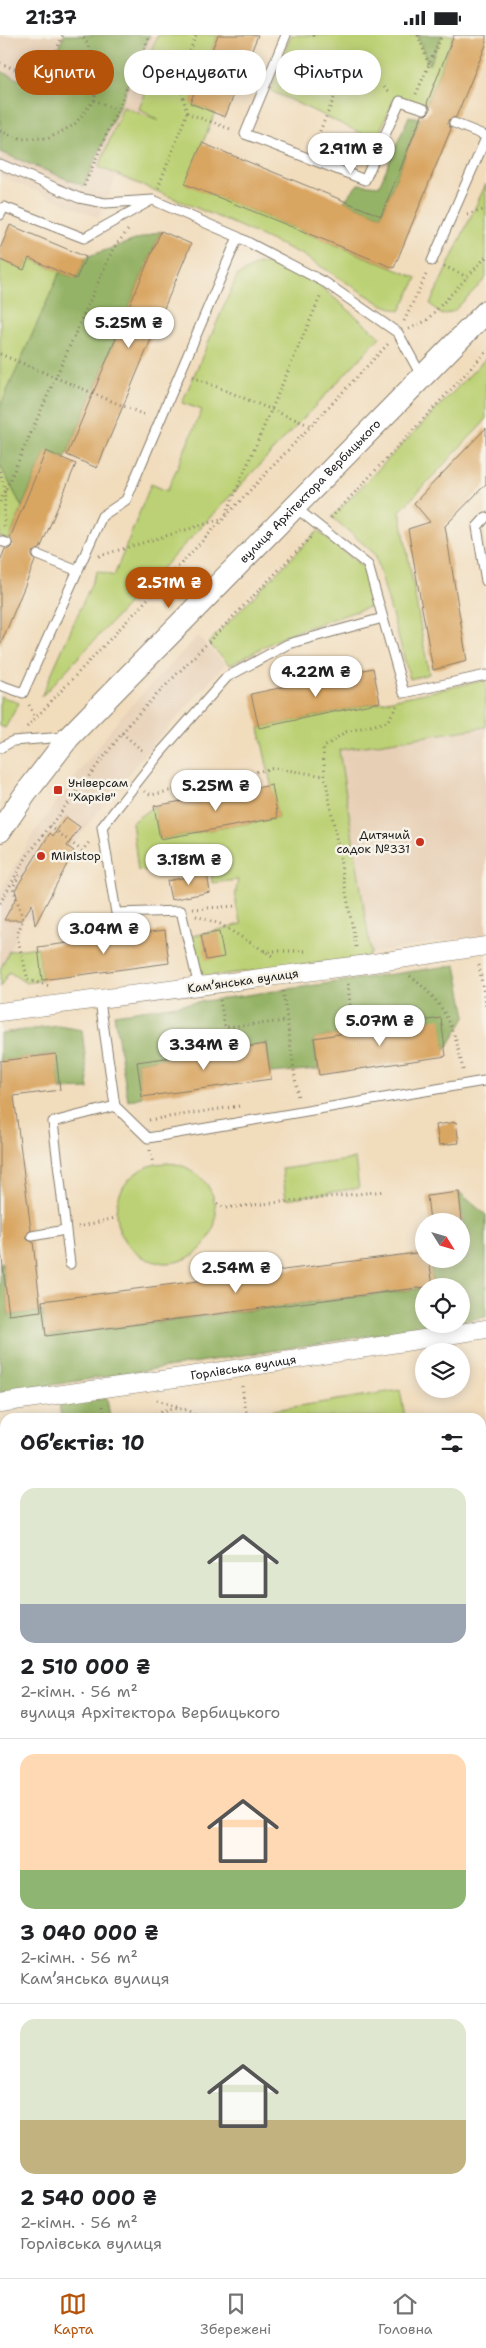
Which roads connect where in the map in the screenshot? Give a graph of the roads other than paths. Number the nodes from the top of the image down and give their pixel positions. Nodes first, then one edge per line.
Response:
1 (286, 35) edge
2 (424, 109) dead end
3 (454, 123) dead end
4 (486, 137) edge
5 (0, 164) edge
6 (153, 200) junction
7 (0, 215) edge
8 (238, 237) junction
9 (432, 261) road end
10 (486, 312) edge
11 (422, 377) junction
12 (296, 508) junction
13 (486, 517) edge
14 (38, 555) dead end
15 (78, 571) junction
16 (486, 581) edge
17 (383, 618) junction
18 (486, 675) edge
19 (0, 685) edge
20 (70, 737) junction
21 (0, 748) edge
22 (0, 831) edge
23 (482, 954) edge
24 (199, 987) junction
25 (100, 1001) junction
26 (0, 1012) edge
27 (484, 1081) dead end
28 (115, 1106) junction
29 (65, 1230) junction
30 (32, 1235) dead end
31 (70, 1264) dead end
32 (486, 1329) edge
33 (0, 1403) edge

1 - 2 lane
3 - 4 lane
4 - 9 lane
5 - 6 lane
6 - 7 lane
6 - 8 lane
8 - 11 lane
8 - 15 lane
10 - 11 street, вулиця Архітектора Вербицького
11 - 12 street, вулиця Архітектора Вербицького
12 - 17 lane
12 - 20 street, вулиця Архітектора Вербицького
13 - 16 lane
14 - 15 lane
15 - 19 lane
17 - 18 lane
17 - 24 lane
20 - 21 lane
20 - 22 street, вулиця Архітектора Вербицького
23 - 24 street, Камʼянська вулиця
24 - 25 street, Камʼянська вулиця
25 - 26 street, Камʼянська вулиця
25 - 28 lane
27 - 28 lane
28 - 29 lane
29 - 30 lane
29 - 31 lane
32 - 33 street, Горлівська вулиця

